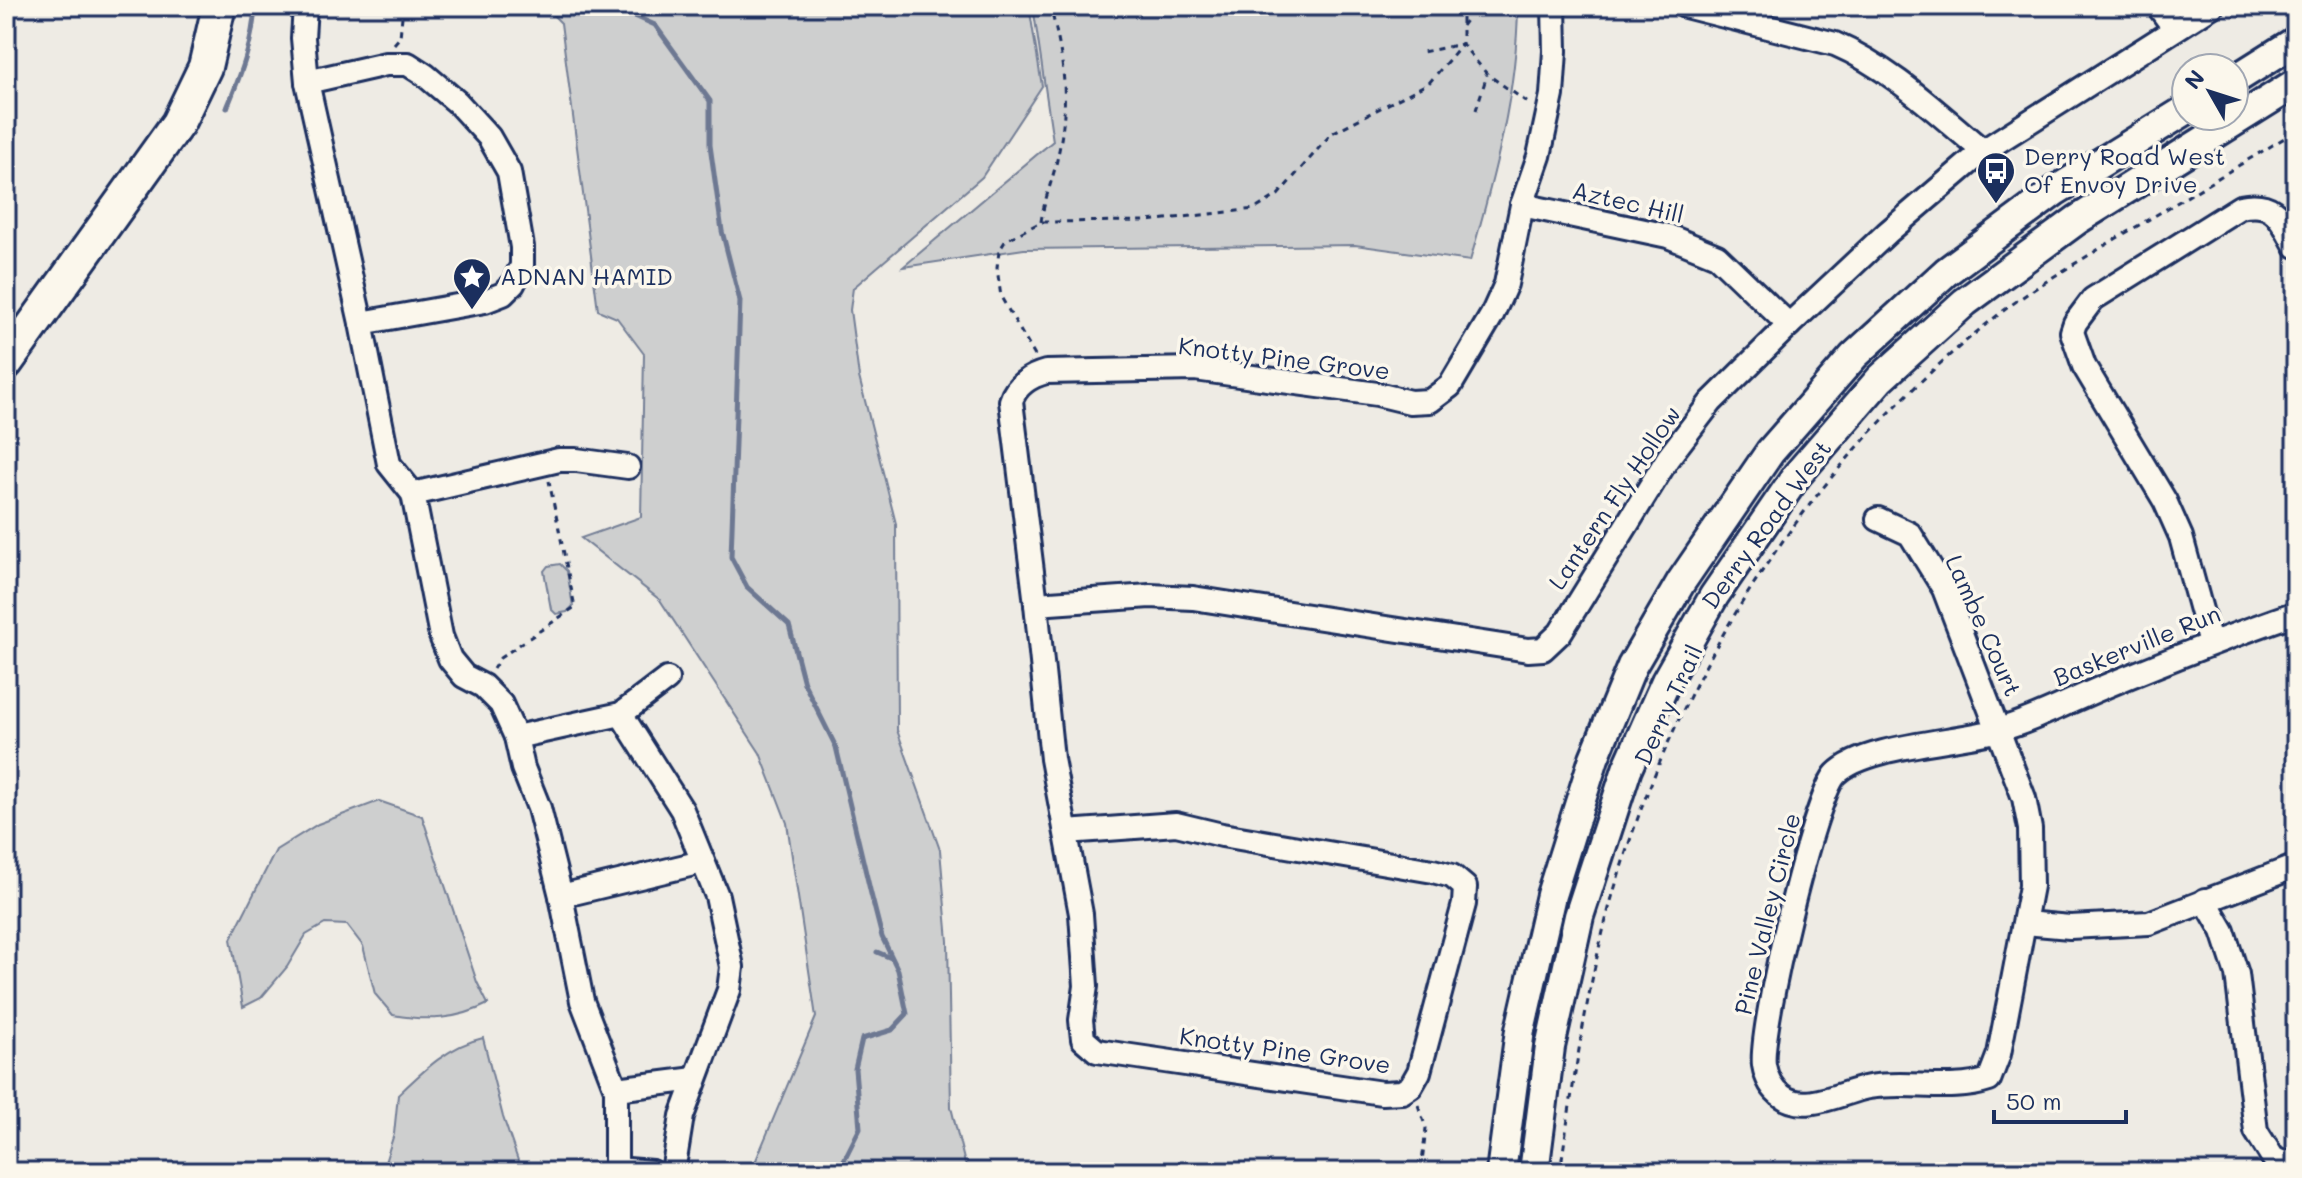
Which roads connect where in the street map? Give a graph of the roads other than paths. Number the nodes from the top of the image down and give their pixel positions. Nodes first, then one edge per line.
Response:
1 (219, 6) edge
2 (305, 6) edge
3 (1554, 6) edge
4 (1685, 6) edge
5 (2158, 6) edge
6 (2212, 6) edge
7 (2175, 29) junction
8 (2296, 41) edge
9 (2250, 70) edge
10 (307, 82) junction
11 (2296, 83) edge
12 (2170, 120) edge
13 (1983, 151) junction
14 (1522, 205) junction
15 (2296, 246) edge
16 (361, 323) junction
17 (1789, 325) junction
18 (6, 363) edge
19 (628, 467) dead end
20 (413, 494) junction
21 (1878, 519) dead end
22 (1036, 604) junction
23 (2296, 613) edge
24 (2210, 643) junction
25 (667, 679) dead end
26 (621, 714) junction
27 (1999, 730) junction
28 (516, 737) junction
29 (1066, 832) junction
30 (702, 862) junction
31 (2296, 866) edge
32 (561, 896) junction
33 (2205, 900) junction
34 (2025, 923) junction
35 (695, 1079) junction
36 (616, 1089) junction
37 (2296, 1162) edge
38 (613, 1171) edge
39 (652, 1172) edge
40 (673, 1172) edge
41 (1501, 1172) edge
42 (1534, 1172) edge

1 - 18 highway
2 - 10 street
3 - 14 street, Knotty Pine Grove
4 - 13 street
5 - 7 street
6 - 7 street, Lantern Fly Hollow
7 - 13 street, Lantern Fly Hollow
8 - 9 main road
10 - 16 street
10 - 16 street
11 - 42 main road, Derry Road West
12 - 41 main road, Derry Road West
13 - 17 street, Lantern Fly Hollow
14 - 17 street, Aztec Hill
14 - 22 street, Knotty Pine Grove
15 - 24 street
16 - 20 street
17 - 22 street, Lantern Fly Hollow
19 - 20 street
20 - 28 street
21 - 27 street, Lambe Court
22 - 29 street, Knotty Pine Grove
23 - 24 street, Baskerville Run
24 - 27 street, Baskerville Run
25 - 26 street
26 - 28 street
26 - 30 street
27 - 34 street, Pine Valley Circle
27 - 34 street, Pine Valley Circle
28 - 32 street
29 - 29 street, Knotty Pine Grove
30 - 32 street
30 - 35 street
31 - 33 street
32 - 36 street
33 - 34 street
33 - 37 street
35 - 36 street
35 - 40 street
36 - 38 street
38 - 39 street

